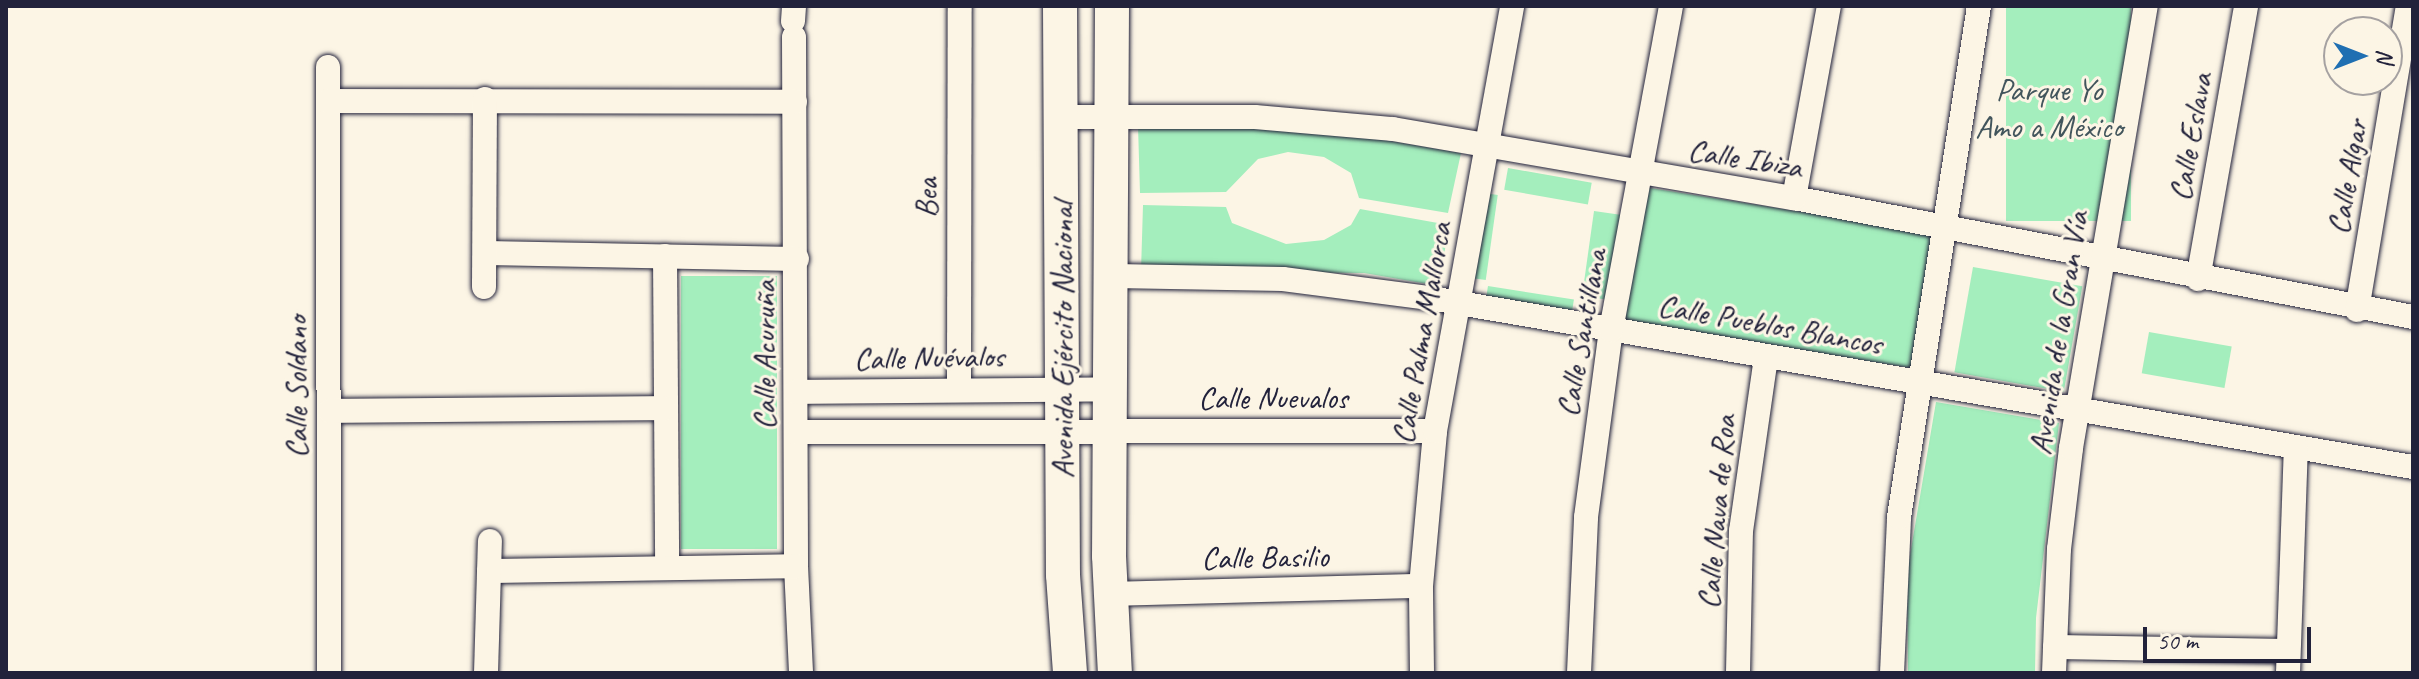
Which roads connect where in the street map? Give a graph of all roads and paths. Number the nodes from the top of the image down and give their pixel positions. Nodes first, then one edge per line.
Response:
1 (960, 6) edge
2 (1060, 6) edge
3 (1112, 6) edge
4 (1512, 6) edge
5 (1671, 6) edge
6 (1829, 6) edge
7 (1979, 6) edge
8 (2146, 6) edge
9 (2246, 6) edge
10 (2408, 6) edge
11 (794, 21) edge
12 (328, 67) dead end
13 (485, 99) junction
14 (328, 101) junction
15 (795, 102) junction
16 (1114, 116) junction
17 (1062, 117) junction
18 (1485, 147) junction
19 (1640, 175) junction
20 (1794, 198) junction
21 (1943, 229) junction
22 (486, 253) junction
23 (665, 256) junction
24 (797, 259) junction
25 (2103, 260) junction
26 (1114, 276) junction
27 (2198, 279) junction
28 (484, 287) dead end
29 (1460, 304) junction
30 (2357, 310) junction
31 (2413, 317) edge
32 (1611, 330) junction
33 (1766, 358) junction
34 (1919, 382) junction
35 (1062, 388) junction
36 (1111, 389) junction
37 (959, 390) junction
38 (796, 392) junction
39 (664, 408) junction
40 (2078, 408) junction
41 (330, 411) junction
42 (1063, 428) junction
43 (1110, 429) junction
44 (1435, 431) junction
45 (796, 432) junction
46 (2296, 447) junction
47 (2413, 467) edge
48 (490, 541) dead end
49 (796, 566) junction
50 (667, 567) junction
51 (489, 571) junction
52 (1421, 586) junction
53 (1111, 594) junction
54 (2055, 647) junction
55 (2288, 662) edge
56 (329, 673) edge
57 (486, 673) edge
58 (801, 673) edge
59 (1070, 673) edge
60 (1115, 673) edge
61 (1422, 673) edge
62 (1579, 673) edge
63 (1738, 673) edge
64 (1892, 673) edge
65 (2054, 673) edge

1 - 37 street, Bea
2 - 17 street, Avenida Ejército Nacional
3 - 16 street, Avenida Ejército Nacional
4 - 18 street, Calle Palma Mallorca
5 - 19 street, Calle Santillana
6 - 20 street
7 - 21 street
8 - 25 street, Avenida de la Gran Vía
9 - 27 street, Calle Eslava
10 - 30 street, Calle Algar
11 - 15 street, Calle Acuruña
12 - 14 street, Calle Soldano
13 - 14 street
13 - 15 street
13 - 22 street
14 - 41 street, Calle Soldano
15 - 24 street, Calle Acuruña
16 - 17 street, Calle Ibiza
16 - 18 street, Calle Ibiza
16 - 26 street, Avenida Ejército Nacional
17 - 35 street, Avenida Ejército Nacional
18 - 19 street, Calle Ibiza
18 - 29 street, Calle Palma Mallorca
19 - 20 street, Calle Ibiza
19 - 32 street, Calle Santillana
20 - 21 street, Calle Ibiza
21 - 25 street, Calle Ibiza
21 - 34 street
22 - 23 street
22 - 28 street
23 - 24 street
23 - 39 street
24 - 38 street, Calle Acuruña
25 - 27 street, Calle Ibiza
25 - 40 street, Avenida de la Gran Vía
26 - 29 street, Calle Pueblos Blancos
26 - 36 street, Avenida Ejército Nacional
27 - 30 street, Calle Ibiza
29 - 32 street, Calle Pueblos Blancos
29 - 44 street, Calle Palma Mallorca
30 - 31 street, Calle Ibiza
32 - 33 street, Calle Pueblos Blancos
32 - 62 street, Calle Santillana
33 - 34 street, Calle Pueblos Blancos
33 - 63 street, Calle Nava de Roa
34 - 40 street, Calle Pueblos Blancos
34 - 64 street
35 - 36 street, Calle Nuévalos
35 - 37 street, Calle Nuévalos
35 - 42 street, Avenida Ejército Nacional
36 - 43 street, Avenida Ejército Nacional
37 - 38 street, Calle Nuévalos
38 - 45 street, Calle Acuruña
39 - 41 street
39 - 50 street
40 - 46 street, Calle Pueblos Blancos
40 - 54 street, Avenida de la Gran Vía
41 - 56 street, Calle Soldano
42 - 43 street
42 - 45 street
42 - 59 street, Avenida Ejército Nacional
43 - 44 street, Calle Nuevalos
43 - 53 street, Avenida Ejército Nacional
44 - 52 street, Calle Palma Mallorca
45 - 49 street, Calle Acuruña
46 - 47 street, Calle Pueblos Blancos
46 - 55 street
48 - 51 street
49 - 50 street
49 - 58 street, Calle Acuruña
50 - 51 street
51 - 57 street
52 - 53 street, Calle Basilio
52 - 61 street, Calle Palma Mallorca
53 - 60 street, Avenida Ejército Nacional
54 - 55 street
54 - 65 street, Avenida de la Gran Vía

